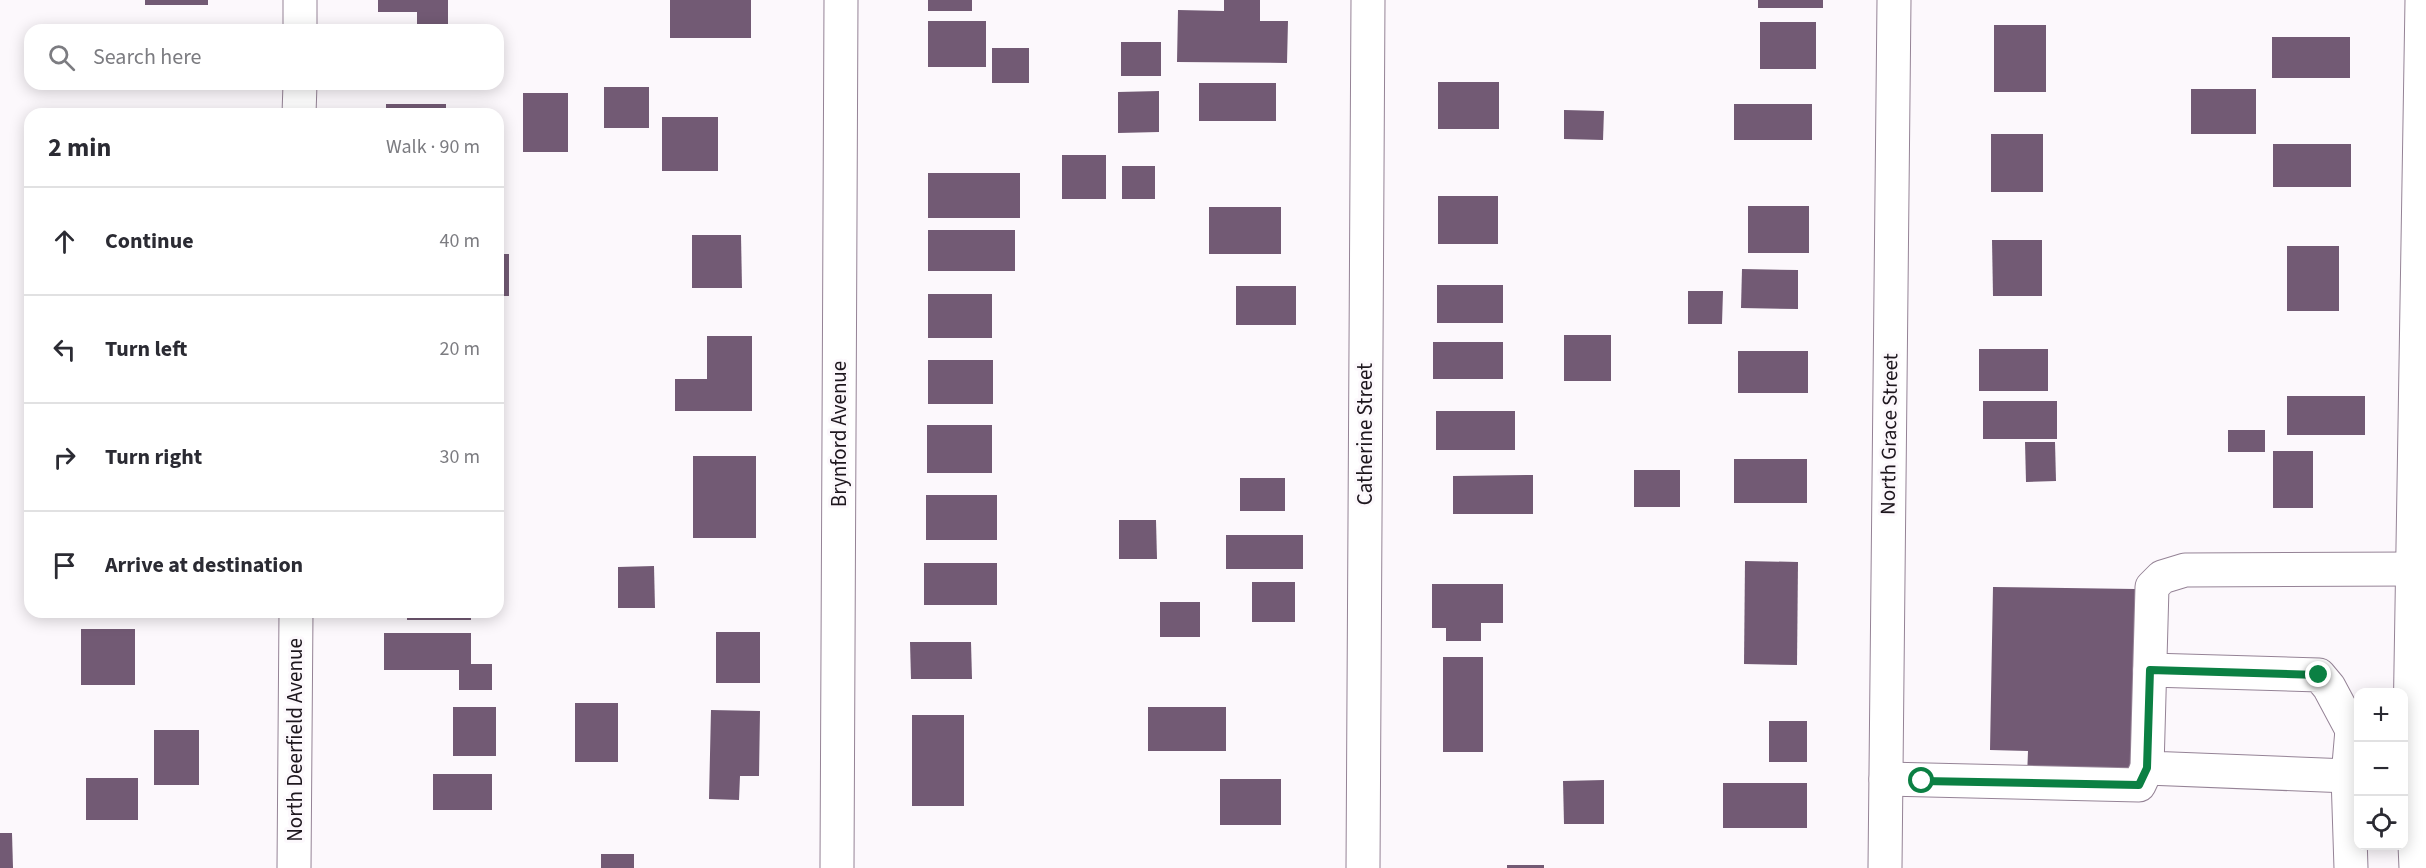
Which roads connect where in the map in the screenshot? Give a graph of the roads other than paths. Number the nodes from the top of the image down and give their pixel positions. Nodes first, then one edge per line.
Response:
1 (300, 0) edge
2 (841, 0) edge
3 (1368, 0) edge
4 (1894, 0) edge
5 (2423, 3) edge
6 (300, 24) edge
7 (300, 90) edge
8 (299, 108) edge
9 (2412, 569) junction
10 (296, 618) edge
11 (2150, 670) junction
12 (2408, 697) edge
13 (2354, 728) edge
14 (2354, 737) edge
15 (2408, 742) edge
16 (2147, 768) junction
17 (2348, 776) junction
18 (1886, 779) junction
19 (294, 868) edge
20 (837, 868) edge
21 (1363, 868) edge
22 (1885, 868) edge
23 (2351, 868) edge
24 (2416, 868) edge

1 - 6 street
2 - 20 street, Brynford Avenue
3 - 21 street, Catherine Street
4 - 18 street, North Grace Street
5 - 9 street
7 - 8 street
9 - 11 street
9 - 12 street
10 - 19 street, North Deerfield Avenue
11 - 13 street
11 - 16 street
14 - 17 street
15 - 24 street
16 - 17 street
16 - 18 street
17 - 23 street
18 - 22 street, North Grace Street

